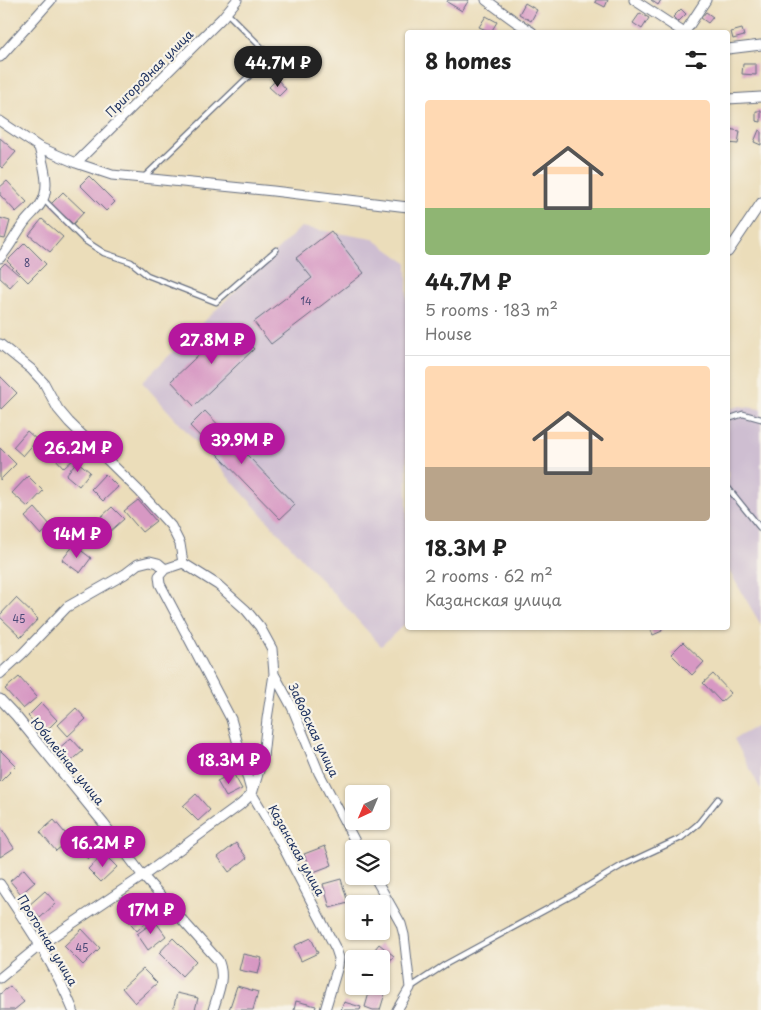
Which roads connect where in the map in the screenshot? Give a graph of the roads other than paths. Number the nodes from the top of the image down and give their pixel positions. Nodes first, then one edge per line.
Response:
1 (51, 0) edge
2 (237, 0) edge
3 (486, 0) edge
4 (634, 0) edge
5 (706, 0) edge
6 (226, 13) junction
7 (529, 30) edge
8 (681, 30) edge
9 (685, 30) edge
10 (761, 45) edge
11 (730, 49) edge
12 (0, 57) edge
13 (761, 98) edge
14 (730, 100) edge
15 (0, 121) edge
16 (39, 147) junction
17 (76, 163) junction
18 (143, 178) junction
19 (44, 199) junction
20 (761, 203) edge
21 (405, 207) edge
22 (730, 249) edge
23 (276, 250) dead end
24 (0, 258) edge
25 (0, 344) edge
26 (730, 418) edge
27 (761, 419) edge
28 (730, 491) edge
29 (761, 530) edge
30 (183, 563) junction
31 (165, 569) junction
32 (0, 674) edge
33 (274, 674) junction
34 (0, 698) edge
35 (252, 794) junction
36 (718, 800) dead end
37 (354, 840) edge
38 (142, 876) junction
39 (0, 884) edge
40 (379, 885) edge
41 (39, 946) junction
42 (0, 978) edge
43 (410, 988) junction
44 (72, 1010) edge
45 (213, 1010) edge
46 (325, 1010) edge
47 (398, 1010) edge

1 - 12 street
2 - 6 street, Пригородная улица
3 - 7 street
4 - 8 street
5 - 9 street
6 - 17 street, Пригородная улица
6 - 18 lane
10 - 11 street
13 - 14 street
15 - 16 street
16 - 17 street
16 - 19 street
17 - 18 street
18 - 21 street
19 - 23 lane
19 - 24 street
20 - 22 street
25 - 30 street
26 - 27 lane
28 - 29 lane
30 - 31 street
30 - 33 street
31 - 32 street
31 - 35 street, Казанская улица
33 - 35 street
33 - 37 street, Заводская улица
34 - 38 street, Юбилейная улица
35 - 38 street
35 - 46 street, Казанская улица
36 - 43 lane
38 - 41 street
38 - 45 street, Юбилейная улица
39 - 41 street, Проточная улица
40 - 43 street
41 - 42 street
41 - 44 street, Проточная улица
43 - 47 street

